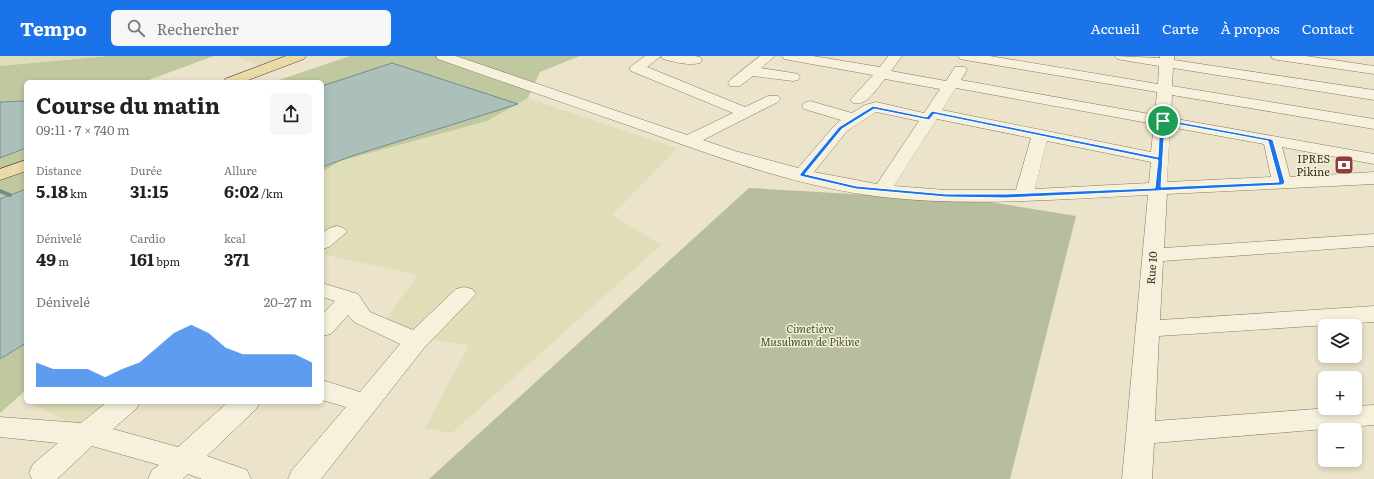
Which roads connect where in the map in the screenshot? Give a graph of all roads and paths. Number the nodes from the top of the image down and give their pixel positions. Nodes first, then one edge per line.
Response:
1 (299, 56) edge
2 (314, 56) edge
3 (443, 56) edge
4 (654, 56) edge
5 (668, 56) edge
6 (768, 56) edge
7 (789, 56) edge
8 (895, 56) edge
9 (968, 56) edge
10 (1122, 56) edge
11 (1278, 56) edge
12 (1167, 59) edge
13 (695, 60) dead end
14 (1374, 70) edge
15 (750, 71) junction
16 (882, 73) junction
17 (794, 77) dead end
18 (235, 80) edge
19 (250, 80) edge
20 (735, 83) dead end
21 (951, 84) junction
22 (1165, 89) junction
23 (1374, 95) edge
24 (773, 99) dead end
25 (858, 100) dead end
26 (810, 106) dead end
27 (745, 112) junction
28 (930, 116) junction
29 (854, 119) junction
30 (1163, 121) junction
31 (1374, 124) edge
32 (1040, 134) junction
33 (1271, 140) junction
34 (688, 141) junction
35 (24, 159) edge
36 (1160, 159) junction
37 (1374, 159) edge
38 (24, 166) edge
39 (0, 168) edge
40 (0, 175) edge
41 (802, 175) junction
42 (1374, 178) edge
43 (1282, 183) junction
44 (1158, 189) junction
45 (882, 191) junction
46 (1024, 195) junction
47 (1374, 240) edge
48 (1153, 255) junction
49 (324, 291) edge
50 (464, 294) dead end
51 (350, 300) junction
52 (1374, 314) edge
53 (324, 326) edge
54 (1147, 329) junction
55 (414, 342) junction
56 (324, 391) edge
57 (365, 403) junction
58 (124, 404) edge
59 (244, 404) edge
60 (1374, 415) edge
61 (1, 428) dead end
62 (1140, 433) junction
63 (87, 434) junction
64 (183, 460) junction
65 (44, 473) dead end
66 (163, 479) edge
67 (236, 479) edge
68 (303, 479) edge
69 (1137, 479) edge

1 - 18 main road
2 - 19 main road
3 - 34 street
4 - 27 street
5 - 13 street
6 - 15 street
7 - 16 street
8 - 16 street
9 - 21 street
9 - 22 street
10 - 12 street
11 - 14 street
12 - 22 street, Rue 10
12 - 23 street
15 - 17 street
15 - 20 street
16 - 21 street
16 - 25 street
21 - 28 street
21 - 30 street
22 - 30 street, Rue 10
22 - 31 street
24 - 27 street
26 - 29 street
27 - 34 street
28 - 29 street
28 - 32 street
28 - 45 street
29 - 41 street
30 - 33 street
30 - 36 street, Rue 10
32 - 36 street
32 - 46 street
33 - 37 street
33 - 43 street
34 - 41 street
35 - 39 main road
36 - 44 street, Rue 10
38 - 40 main road
41 - 45 street
42 - 43 street
43 - 44 street
44 - 46 street
44 - 48 street, Rue 10
45 - 46 street
47 - 48 street
48 - 54 street, Rue 10
49 - 51 street
50 - 55 street
51 - 53 street
51 - 55 street
52 - 54 street
54 - 62 street, Rue 10
55 - 57 street
56 - 57 street
57 - 68 street
58 - 63 street
59 - 64 street
60 - 62 street
61 - 63 street
62 - 69 street, Rue 10
63 - 64 street
63 - 65 street
64 - 66 street
64 - 67 street

